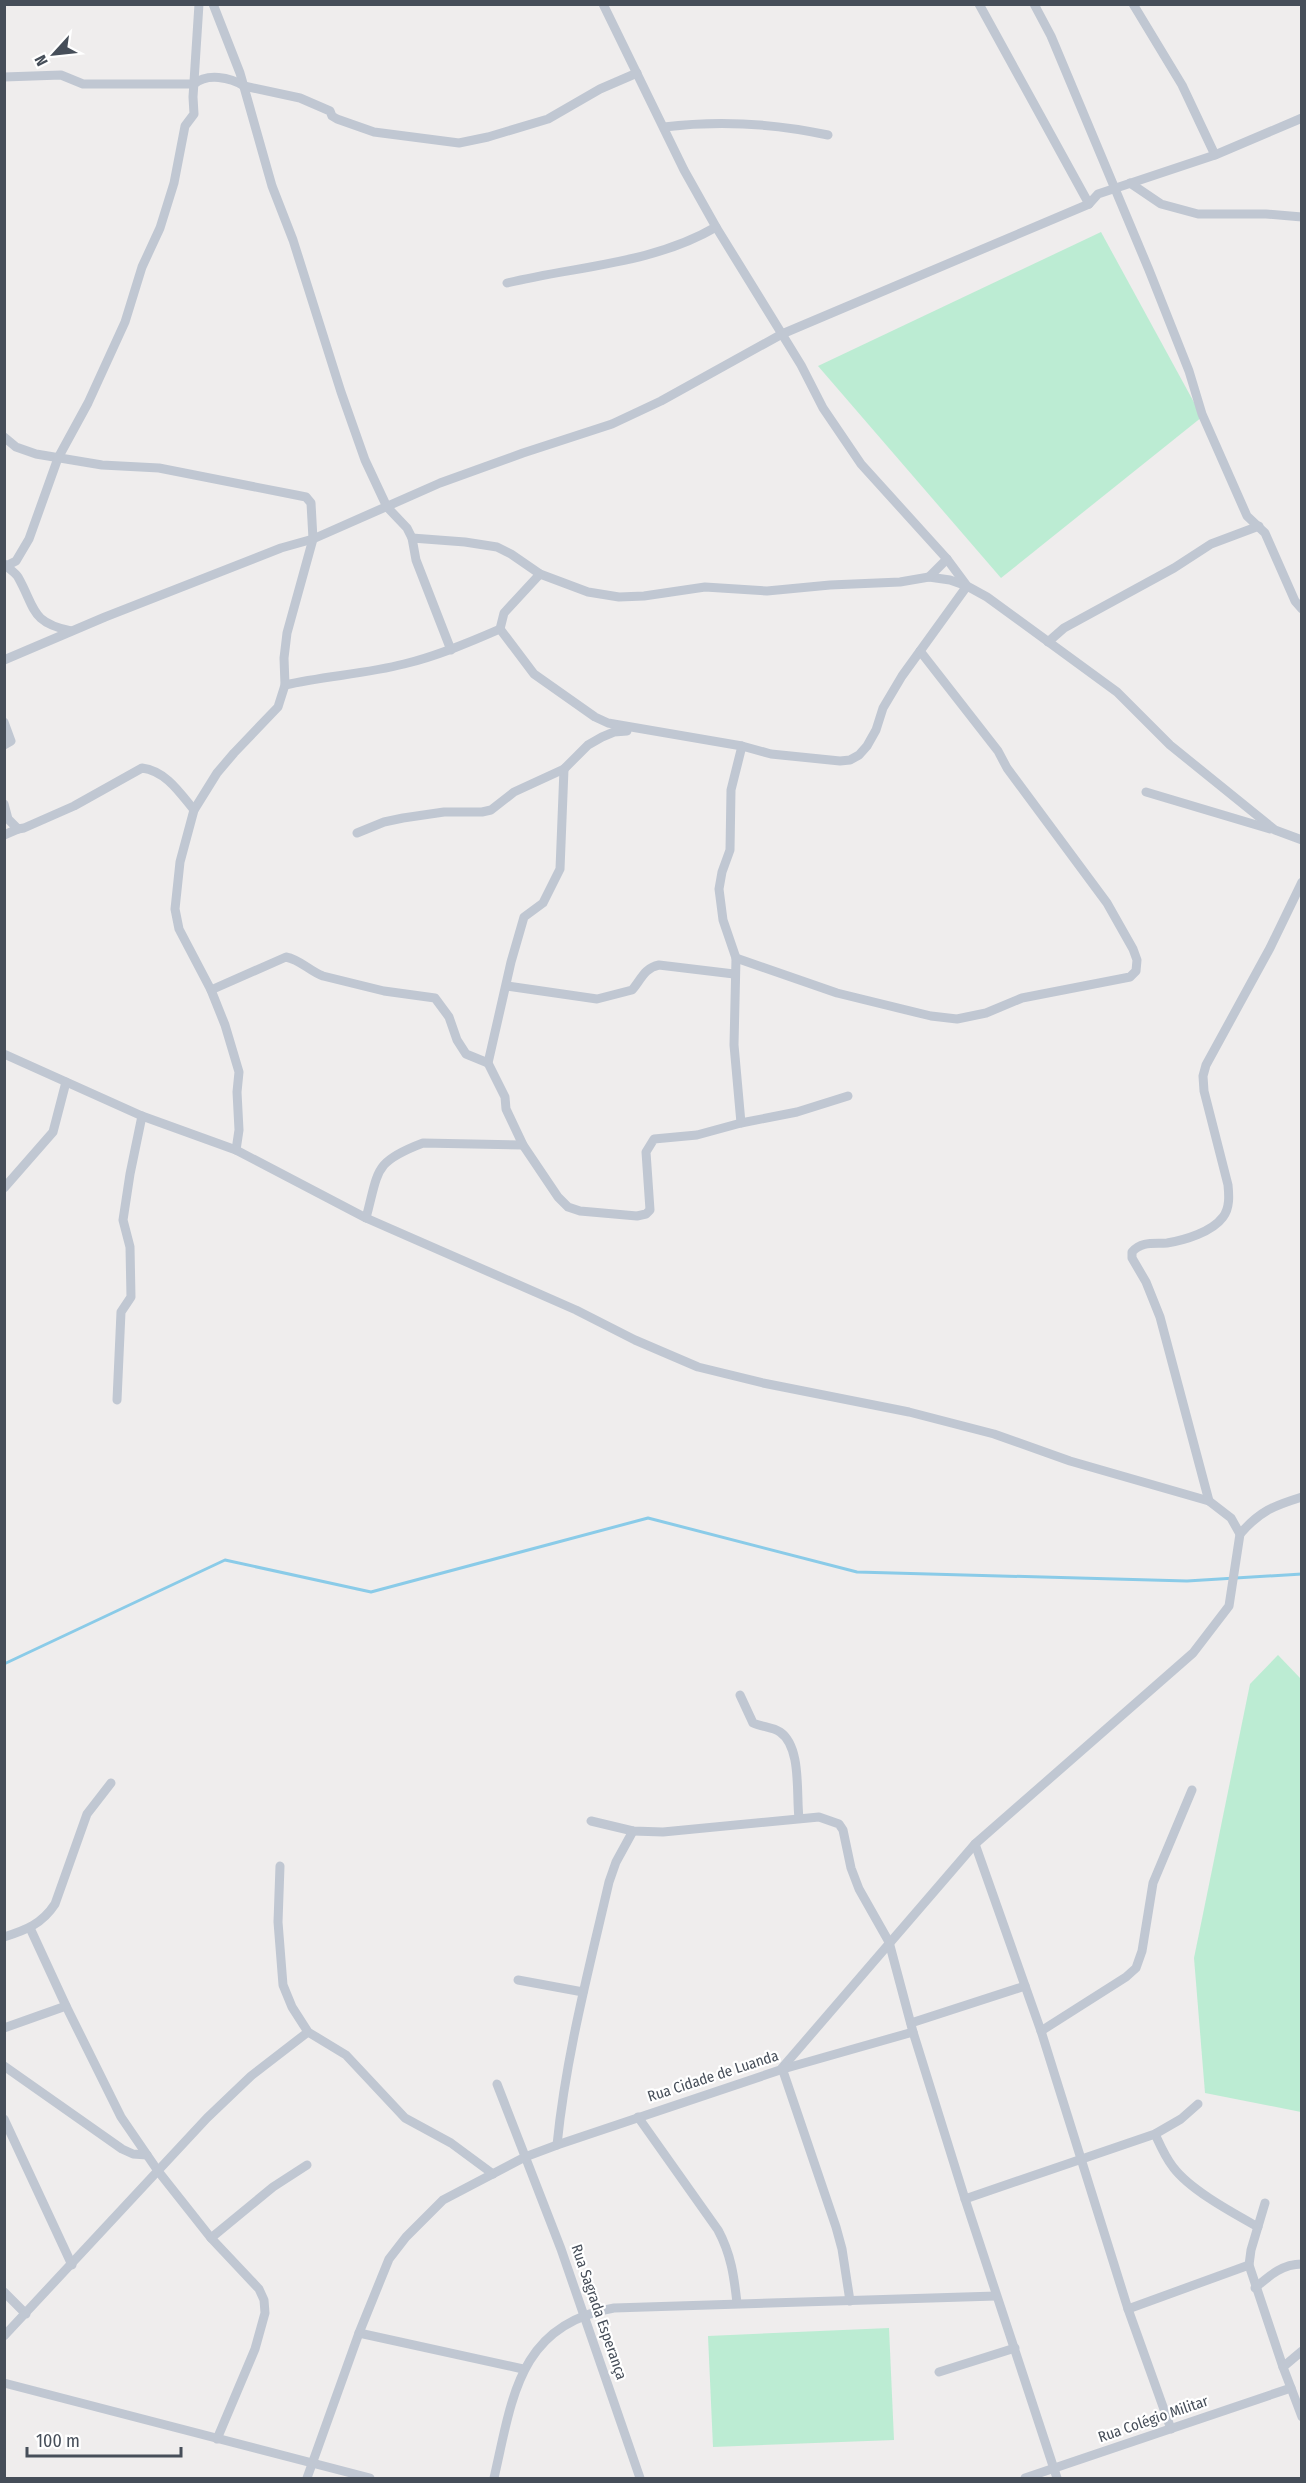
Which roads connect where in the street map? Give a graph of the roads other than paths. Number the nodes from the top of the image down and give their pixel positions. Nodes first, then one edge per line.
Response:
1 (200, 4) edge
2 (213, 4) edge
3 (603, 4) edge
4 (979, 4) edge
5 (1034, 4) edge
6 (1133, 4) edge
7 (637, 73) junction
8 (4, 77) edge
9 (194, 84) junction
10 (244, 86) junction
11 (1302, 118) edge
12 (664, 127) junction
13 (828, 135) dead end
14 (1215, 154) junction
15 (1130, 183) junction
16 (1115, 188) junction
17 (1089, 204) junction
18 (1302, 217) edge
19 (716, 227) junction
20 (507, 283) dead end
21 (782, 334) junction
22 (4, 437) edge
23 (58, 458) junction
24 (387, 507) junction
25 (1259, 526) junction
26 (412, 538) junction
27 (313, 539) junction
28 (947, 559) junction
29 (5, 568) edge
30 (540, 574) junction
31 (929, 577) junction
32 (967, 586) junction
33 (1302, 609) edge
34 (500, 629) junction
35 (70, 631) junction
36 (1048, 642) junction
37 (452, 650) junction
38 (920, 651) junction
39 (4, 660) edge
40 (285, 685) junction
41 (4, 722) edge
42 (636, 730) junction
43 (4, 745) edge
44 (742, 746) junction
45 (564, 769) junction
46 (1146, 792) dead end
47 (4, 804) edge
48 (194, 810) junction
49 (18, 829) junction
50 (357, 833) dead end
51 (4, 835) edge
52 (1298, 840) edge
53 (1302, 882) edge
54 (736, 958) junction
55 (734, 974) junction
56 (507, 986) junction
57 (211, 990) junction
58 (4, 1054) edge
59 (488, 1063) junction
60 (66, 1082) junction
61 (848, 1096) dead end
62 (142, 1116) junction
63 (741, 1123) junction
64 (523, 1144) junction
65 (236, 1150) junction
66 (4, 1188) edge
67 (366, 1218) junction
68 (117, 1400) dead end
69 (1302, 1497) edge
70 (1209, 1500) junction
71 (1240, 1533) junction
72 (740, 1695) dead end
73 (111, 1783) dead end
74 (1192, 1790) dead end
75 (799, 1818) junction
76 (591, 1821) dead end
77 (633, 1831) junction
78 (975, 1844) junction
79 (280, 1866) dead end
80 (30, 1928) junction
81 (4, 1937) edge
82 (889, 1942) junction
83 (518, 1980) dead end
84 (1025, 1986) junction
85 (583, 1992) junction
86 (66, 2006) junction
87 (4, 2028) edge
88 (912, 2028) junction
89 (1041, 2031) junction
90 (308, 2032) junction
91 (4, 2066) edge
92 (783, 2069) junction
93 (497, 2084) dead end
94 (1198, 2104) dead end
95 (638, 2116) junction
96 (4, 2119) edge
97 (1155, 2134) junction
98 (557, 2145) junction
99 (147, 2154) junction
100 (525, 2157) junction
101 (1080, 2159) junction
102 (307, 2165) dead end
103 (158, 2171) junction
104 (494, 2174) junction
105 (965, 2199) junction
106 (1265, 2203) dead end
107 (1258, 2227) junction
108 (211, 2238) junction
109 (1302, 2264) edge
110 (72, 2265) junction
111 (1249, 2265) junction
112 (1255, 2288) junction
113 (4, 2292) edge
114 (996, 2296) junction
115 (850, 2301) junction
116 (737, 2303) junction
117 (1128, 2309) junction
118 (26, 2314) junction
119 (585, 2314) junction
120 (359, 2333) junction
121 (4, 2336) edge
122 (1015, 2348) junction
123 (1302, 2351) edge
124 (1283, 2367) junction
125 (523, 2369) junction
126 (939, 2372) dead end
127 (4, 2383) edge
128 (1295, 2392) edge
129 (1302, 2417) edge
130 (1171, 2429) junction
131 (217, 2439) junction
132 (312, 2465) junction
133 (1054, 2468) junction
134 (307, 2478) edge
135 (370, 2478) edge
136 (494, 2478) edge
137 (640, 2478) edge
138 (1024, 2478) edge
139 (1057, 2478) edge

1 - 9 street
2 - 10 street
3 - 7 street
4 - 17 street
5 - 16 street
6 - 14 street
7 - 10 street
7 - 12 street
8 - 9 street
9 - 10 street
9 - 23 street
10 - 24 street
11 - 14 street
12 - 13 street
12 - 19 street
14 - 15 street
15 - 16 street
15 - 18 street
16 - 17 street
16 - 25 street
17 - 21 street
19 - 20 street
19 - 21 street
21 - 24 street
21 - 28 street
22 - 23 street
23 - 27 street
23 - 29 street
24 - 26 street
24 - 27 street
25 - 33 street
25 - 36 street
26 - 30 street
26 - 37 street
27 - 35 street
27 - 40 street
28 - 31 street
28 - 32 street
29 - 35 street
30 - 31 street
30 - 34 street
31 - 32 street
32 - 36 street
32 - 38 street
34 - 37 street
34 - 42 street
35 - 39 street
36 - 52 street
37 - 40 street
38 - 44 street
38 - 54 street
40 - 48 street
41 - 43 street
42 - 44 street
42 - 45 street
44 - 54 street
45 - 50 street
45 - 56 street
46 - 52 street
47 - 49 street
48 - 49 street
48 - 57 street
49 - 51 street
53 - 70 street
54 - 55 street
55 - 56 street
55 - 63 street
56 - 59 street
57 - 59 street
57 - 65 street
58 - 60 street
59 - 64 street
60 - 62 street
60 - 66 street
61 - 63 street
62 - 65 street
62 - 68 street
63 - 64 street
64 - 67 street
65 - 67 street
67 - 70 street
69 - 71 street
70 - 71 street
71 - 78 street
72 - 75 street
73 - 80 street
74 - 89 street
75 - 77 street
75 - 82 street
76 - 77 street
77 - 85 street
78 - 82 street
78 - 84 street
79 - 90 street
80 - 81 street
80 - 86 street
82 - 88 street
82 - 92 street
83 - 85 street
84 - 88 street, Rua Cidade de Luanda
84 - 89 street
85 - 98 street
86 - 87 street
86 - 99 street
88 - 92 street, Rua Cidade de Luanda
88 - 105 street
89 - 101 street
90 - 103 street
90 - 104 street
91 - 99 street
92 - 95 street, Rua Cidade de Luanda
92 - 115 street
93 - 100 street, Rua Sagrada Esperança
94 - 97 street
95 - 98 street, Rua Cidade de Luanda
95 - 116 street
96 - 110 street
97 - 101 street
97 - 107 street
98 - 100 street, Rua Cidade de Luanda
99 - 103 street
100 - 104 street, Rua Cidade de Luanda
100 - 119 street, Rua Sagrada Esperança
101 - 105 street
101 - 117 street
102 - 108 street
103 - 108 street
103 - 110 street
104 - 120 street, Rua Cidade de Luanda
105 - 114 street
106 - 107 street
107 - 111 street
108 - 131 street
109 - 112 street
110 - 118 street
111 - 112 street
111 - 117 street
112 - 124 street
113 - 118 street
114 - 115 street
114 - 122 street
115 - 116 street
116 - 119 street
117 - 130 street
118 - 121 street
119 - 125 street
119 - 137 street, Rua Sagrada Esperança
120 - 125 street
120 - 132 street, Rua Cidade de Luanda
122 - 126 street
122 - 133 street
123 - 124 street
124 - 128 street
125 - 136 street
127 - 131 street
128 - 129 street
128 - 130 street, Rua Colégio Militar
130 - 133 street, Rua Colégio Militar
131 - 132 street
132 - 134 street, Rua Cidade de Luanda
132 - 135 street
133 - 138 street, Rua Colégio Militar
133 - 139 street

